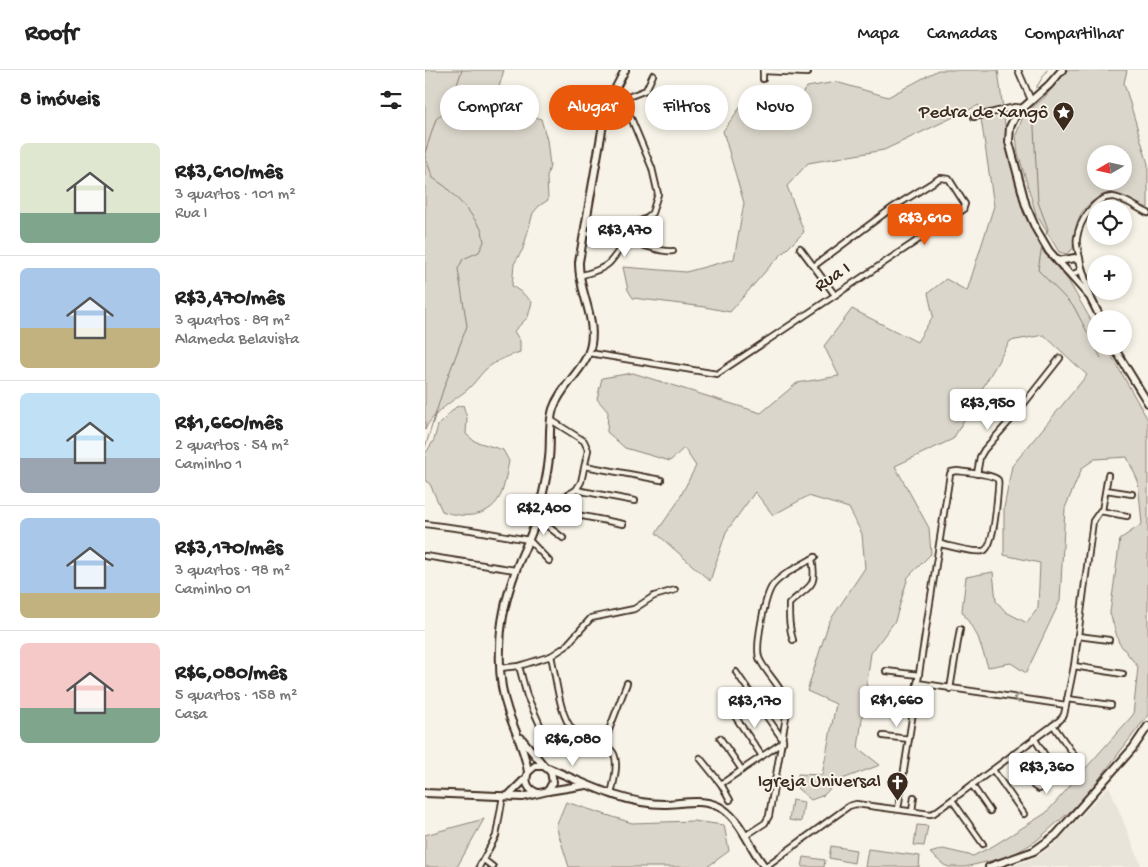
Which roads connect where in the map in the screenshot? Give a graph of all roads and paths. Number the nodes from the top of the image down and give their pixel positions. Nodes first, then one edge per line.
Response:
1 (625, 70) edge
2 (763, 70) edge
3 (1018, 70) edge
4 (1062, 70) edge
5 (808, 73) dead end
6 (653, 75) dead end
7 (763, 79) dead end
8 (618, 85) edge
9 (635, 94) edge
10 (1031, 100) junction
11 (1023, 108) junction
12 (974, 117) dead end
13 (635, 128) edge
14 (601, 130) edge
15 (1148, 213) edge
16 (584, 234) junction
17 (1077, 245) junction
18 (800, 248) dead end
19 (673, 251) dead end
20 (1072, 258) junction
21 (1058, 261) junction
22 (1081, 264) junction
23 (814, 266) junction
24 (1069, 273) junction
25 (579, 276) junction
26 (1087, 286) edge
27 (1087, 294) edge
28 (835, 295) junction
29 (589, 353) junction
30 (1119, 355) edge
31 (1060, 358) dead end
32 (1148, 403) edge
33 (551, 420) junction
34 (585, 466) junction
35 (977, 474) junction
36 (1108, 475) dead end
37 (661, 480) dead end
38 (577, 490) junction
39 (1106, 490) junction
40 (1132, 494) dead end
41 (635, 501) dead end
42 (558, 502) junction
43 (539, 511) junction
44 (1103, 511) junction
45 (1127, 516) dead end
46 (537, 518) junction
47 (425, 524) edge
48 (623, 524) dead end
49 (563, 538) dead end
50 (529, 540) junction
51 (940, 544) junction
52 (425, 556) edge
53 (549, 561) dead end
54 (515, 570) junction
55 (675, 590) dead end
56 (960, 629) dead end
57 (1078, 636) junction
58 (793, 640) dead end
59 (1109, 640) dead end
60 (551, 656) junction
61 (519, 666) junction
62 (1074, 666) junction
63 (500, 668) junction
64 (886, 671) dead end
65 (736, 672) dead end
66 (1123, 674) dead end
67 (919, 675) junction
68 (627, 683) dead end
69 (917, 683) junction
70 (951, 689) junction
71 (1067, 699) junction
72 (878, 703) dead end
73 (1066, 705) junction
74 (1111, 705) dead end
75 (914, 707) junction
76 (732, 712) dead end
77 (1053, 725) junction
78 (1148, 726) edge
79 (516, 730) junction
80 (883, 736) dead end
81 (720, 738) dead end
82 (1034, 738) junction
83 (909, 739) junction
84 (783, 741) junction
85 (604, 743) junction
86 (549, 745) dead end
87 (1013, 754) junction
88 (762, 756) junction
89 (700, 758) dead end
90 (1076, 758) dead end
91 (546, 767) junction
92 (742, 770) junction
93 (993, 770) junction
94 (527, 775) junction
95 (721, 784) junction
96 (972, 784) junction
97 (589, 785) junction
98 (548, 791) junction
99 (425, 792) edge
100 (538, 793) junction
101 (611, 794) junction
102 (506, 796) junction
103 (914, 797) dead end
104 (730, 800) dead end
105 (952, 800) junction
106 (898, 809) junction
107 (912, 811) junction
108 (990, 811) dead end
109 (1023, 814) dead end
110 (745, 836) junction
111 (983, 844) dead end
112 (483, 860) junction
113 (479, 867) edge
114 (493, 867) edge
115 (765, 867) edge
116 (989, 867) edge

1 - 8 main road
2 - 5 street
2 - 7 street
3 - 10 street
4 - 10 main road
6 - 9 street
10 - 11 main road
11 - 12 street
11 - 21 main road
13 - 16 street
14 - 16 main road
15 - 17 street
16 - 25 main road
17 - 20 street
17 - 22 street
18 - 23 street
19 - 25 street
20 - 21 main road
20 - 22 main road
20 - 24 street
21 - 24 main road
22 - 24 street
22 - 26 main road
23 - 28 street
23 - 28 street, Rua I
24 - 27 main road
25 - 29 main road
28 - 29 street, Rua I
29 - 33 main road
30 - 32 main road
31 - 35 street
33 - 34 street
33 - 43 main road
34 - 37 street
34 - 38 street
35 - 51 street
35 - 51 street
36 - 39 street
38 - 41 street
38 - 42 street
39 - 40 street
39 - 44 street
42 - 43 street
42 - 48 street
43 - 46 main road
44 - 45 street
44 - 57 street
46 - 49 street
46 - 50 main road
47 - 50 street
50 - 53 street
50 - 54 main road
51 - 67 street
52 - 54 street
54 - 63 main road
55 - 60 street
56 - 70 street
57 - 59 street
57 - 62 street
58 - 84 street
60 - 61 street
60 - 85 street
61 - 63 street
61 - 86 street
62 - 66 street
62 - 71 street
63 - 79 main road
64 - 67 street
65 - 84 street
67 - 69 street
68 - 85 street
69 - 70 street
69 - 75 street
73 -> 70 street
71 - 73 street
71 - 74 street
72 - 75 street
73 - 77 street
75 - 83 street
76 - 88 street
77 - 82 street
77 - 90 street
78 - 116 main road
79 - 91 main road
79 - 94 main road
80 - 83 street
81 - 92 street
82 - 87 street
82 - 87 street
83 - 106 street
84 - 88 street
84 - 110 street
85 - 101 street
87 - 93 street
88 - 92 street
89 - 95 street
91 - 94 main road
91 - 97 main road
91 - 98 main road
92 - 95 street
93 - 96 street
93 - 109 street
94 - 100 main road
94 - 102 main road
95 - 104 street
96 - 105 street
96 - 108 street
97 - 98 main road
97 - 101 main road
98 - 100 main road
99 - 102 main road
100 - 102 main road
101 - 110 main road
102 - 112 street
103 - 107 street
105 - 107 street
105 - 111 street
106 - 107 street
106 - 115 street
110 - 115 main road
112 - 113 street
112 - 114 street

